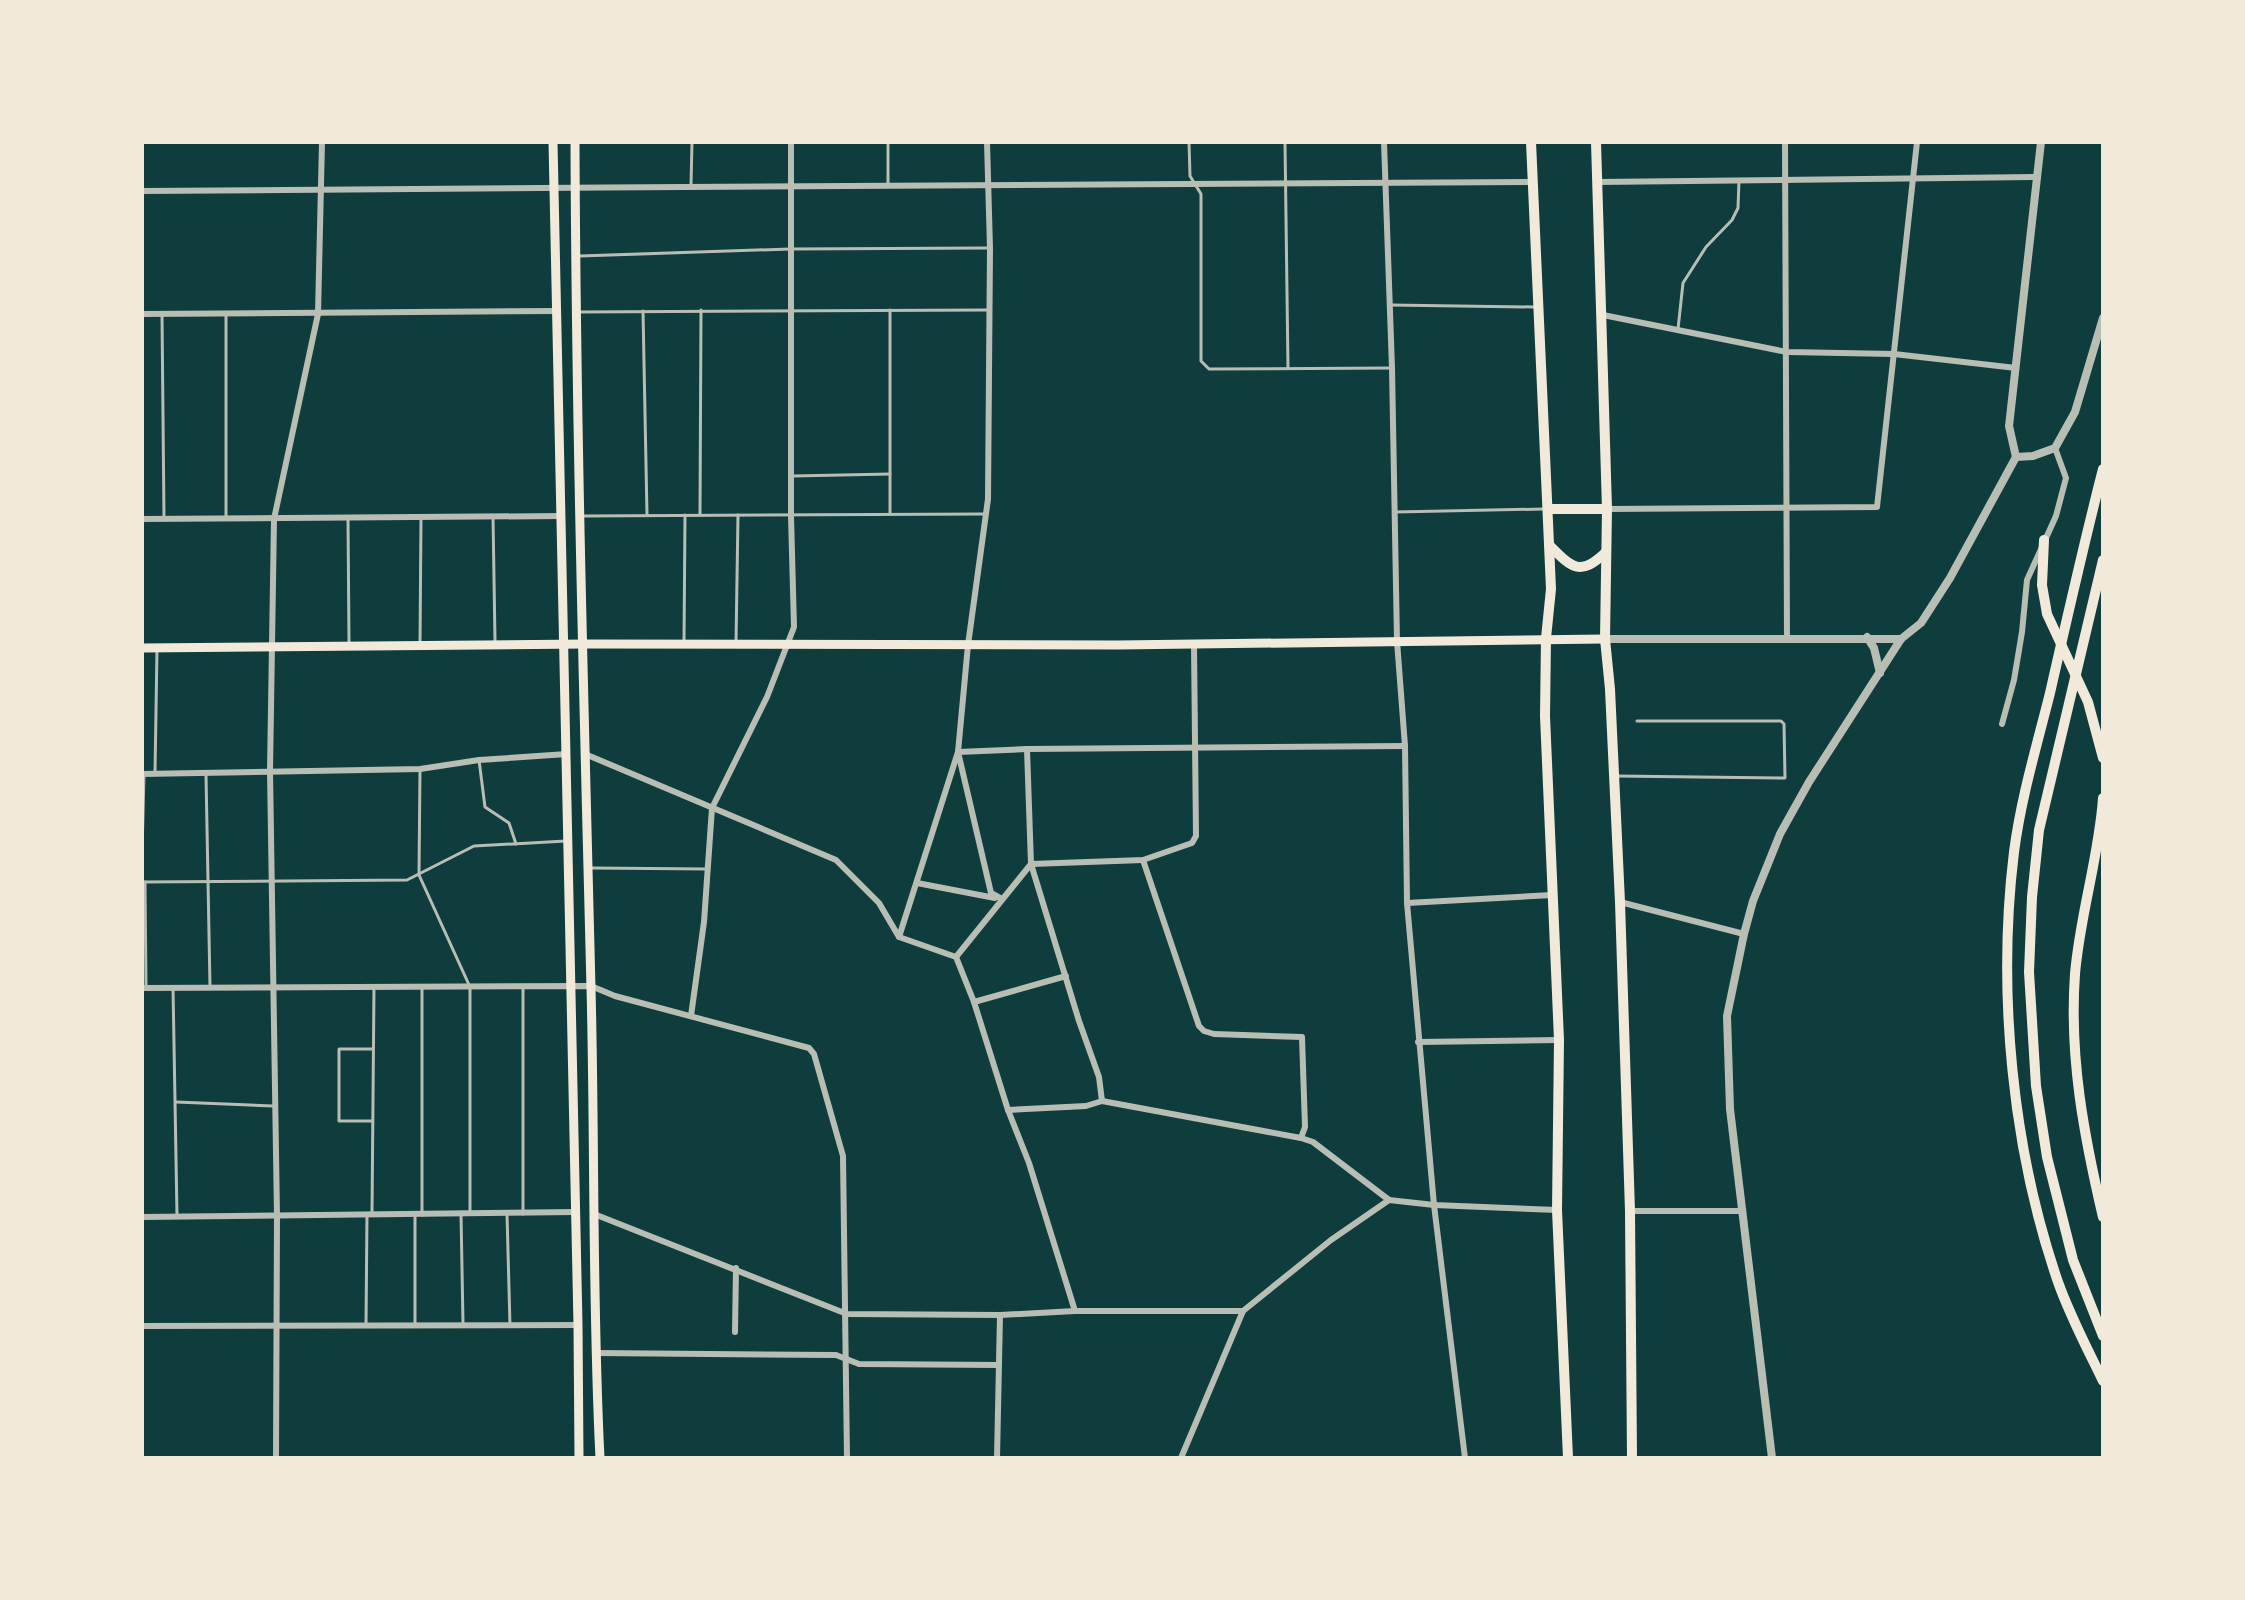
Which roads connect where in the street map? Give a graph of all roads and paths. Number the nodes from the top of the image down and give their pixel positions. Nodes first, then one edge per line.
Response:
1 (322, 142) edge
2 (553, 142) edge
3 (575, 142) edge
4 (692, 142) edge
5 (791, 142) edge
6 (888, 142) edge
7 (987, 142) edge
8 (1189, 142) edge
9 (1285, 142) edge
10 (1384, 142) edge
11 (1531, 142) edge
12 (1596, 142) edge
13 (1785, 142) edge
14 (1917, 142) edge
15 (2041, 142) edge
16 (2038, 177) junction
17 (1785, 178) junction
18 (1739, 180) junction
19 (1913, 180) junction
20 (1285, 182) junction
21 (1385, 182) junction
22 (1531, 182) junction
23 (1598, 182) junction
24 (1195, 183) junction
25 (691, 185) junction
26 (554, 186) junction
27 (575, 186) junction
28 (791, 186) junction
29 (888, 186) junction
30 (987, 186) junction
31 (321, 190) junction
32 (142, 191) edge
33 (990, 248) junction
34 (790, 249) junction
35 (576, 256) junction
36 (1390, 305) junction
37 (1539, 307) junction
38 (701, 310) junction
39 (890, 310) junction
40 (988, 310) junction
41 (557, 311) junction
42 (643, 311) junction
43 (791, 311) junction
44 (575, 312) junction
45 (142, 314) edge
46 (162, 314) junction
47 (226, 314) junction
48 (318, 314) junction
49 (1603, 315) junction
50 (2103, 318) edge
51 (1678, 329) junction
52 (1787, 352) junction
53 (1894, 354) junction
54 (1288, 368) junction
55 (1392, 368) junction
56 (2016, 368) junction
57 (2055, 448) junction
58 (2016, 457) junction
59 (2103, 469) edge
60 (890, 474) junction
61 (791, 476) junction
62 (1786, 508) junction
63 (1548, 509) junction
64 (1607, 509) junction
65 (1395, 512) junction
66 (890, 514) junction
67 (988, 514) junction
68 (647, 515) junction
69 (685, 515) junction
70 (700, 515) junction
71 (738, 515) junction
72 (493, 516) junction
73 (563, 516) junction
74 (580, 516) junction
75 (791, 516) junction
76 (421, 517) junction
77 (348, 518) junction
78 (142, 519) edge
79 (164, 519) junction
80 (226, 519) junction
81 (274, 519) junction
82 (2044, 540) junction
83 (1549, 545) junction
84 (1606, 552) junction
85 (2103, 560) edge
86 (1867, 637) junction
87 (1546, 638) junction
88 (1787, 638) junction
89 (1605, 639) junction
90 (1901, 639) junction
91 (1397, 641) junction
92 (585, 644) junction
93 (684, 644) junction
94 (736, 644) junction
95 (1194, 644) junction
96 (788, 645) junction
97 (968, 645) junction
98 (495, 646) junction
99 (563, 646) junction
100 (272, 647) junction
101 (349, 647) junction
102 (420, 647) junction
103 (142, 648) edge
104 (157, 649) junction
105 (1880, 674) junction
106 (1637, 721) dead end
107 (2002, 724) dead end
108 (1405, 746) junction
109 (1027, 749) junction
110 (1195, 749) junction
111 (958, 752) junction
112 (567, 754) junction
113 (585, 754) junction
114 (2103, 758) edge
115 (479, 760) junction
116 (420, 769) junction
117 (270, 771) junction
118 (155, 773) junction
119 (206, 773) junction
120 (143, 774) edge
121 (1613, 776) junction
122 (2103, 798) edge
123 (712, 808) junction
124 (568, 841) junction
125 (516, 844) junction
126 (142, 854) edge
127 (1143, 860) junction
128 (1031, 864) junction
129 (588, 868) junction
130 (707, 869) junction
131 (419, 875) junction
132 (207, 881) junction
133 (272, 881) junction
134 (144, 882) edge
135 (917, 883) junction
136 (1552, 895) junction
137 (1002, 899) junction
138 (1620, 902) junction
139 (1407, 903) junction
140 (1744, 934) junction
141 (899, 937) junction
142 (956, 957) junction
143 (571, 970) junction
144 (591, 970) junction
145 (1066, 976) junction
146 (572, 986) junction
147 (591, 986) junction
148 (173, 987) junction
149 (210, 987) junction
150 (374, 987) junction
151 (422, 987) junction
152 (470, 987) junction
153 (523, 987) junction
154 (144, 988) edge
155 (272, 988) junction
156 (591, 1002) junction
157 (974, 1002) junction
158 (572, 1003) junction
159 (691, 1016) junction
160 (1559, 1040) junction
161 (1418, 1042) junction
162 (373, 1049) junction
163 (1102, 1101) junction
164 (176, 1102) junction
165 (275, 1106) junction
166 (1008, 1110) junction
167 (372, 1121) junction
168 (1301, 1138) junction
169 (1389, 1200) junction
170 (1434, 1205) junction
171 (1557, 1210) junction
172 (1630, 1211) junction
173 (1741, 1211) junction
174 (576, 1212) junction
175 (370, 1214) junction
176 (418, 1214) junction
177 (461, 1214) junction
178 (470, 1214) junction
179 (507, 1214) junction
180 (523, 1214) junction
181 (594, 1214) junction
182 (177, 1216) junction
183 (277, 1216) junction
184 (142, 1217) edge
185 (2103, 1217) edge
186 (736, 1268) junction
187 (1075, 1311) junction
188 (1243, 1311) junction
189 (847, 1314) junction
190 (1000, 1315) junction
191 (578, 1325) junction
192 (142, 1326) edge
193 (275, 1326) junction
194 (366, 1326) junction
195 (415, 1326) junction
196 (463, 1326) junction
197 (510, 1326) junction
198 (735, 1332) dead end
199 (2103, 1336) edge
200 (595, 1353) junction
201 (847, 1360) junction
202 (999, 1365) junction
203 (2103, 1381) edge
204 (276, 1458) edge
205 (579, 1458) edge
206 (600, 1458) edge
207 (847, 1458) edge
208 (997, 1458) edge
209 (1181, 1458) edge
210 (1465, 1458) edge
211 (1568, 1458) edge
212 (1632, 1458) edge
213 (1772, 1458) edge

1 - 31 street
2 - 26 main road
3 - 27 main road
4 - 25 lane
5 - 28 street
6 - 29 lane
7 - 30 street
8 - 24 lane
9 - 20 lane
10 - 21 street
11 - 22 main road
12 - 23 main road
13 - 17 street
14 - 19 street
15 - 16 street
16 - 19 street
16 - 56 street
17 - 18 street
17 - 19 street
17 - 52 street
18 - 23 street
18 - 51 lane
19 - 53 street
20 - 21 street
20 - 24 street
20 - 54 lane
21 - 22 street
21 - 36 street
22 - 37 main road
23 - 49 main road
24 - 30 street
24 - 54 lane
25 - 27 street
25 - 28 street
26 - 27 street
26 - 31 street
26 - 41 main road
27 - 35 main road
28 - 29 street
28 - 34 street
29 - 30 street
30 - 33 street
31 - 32 street
31 - 48 street
33 - 34 lane
33 - 40 street
34 - 35 lane
34 - 43 street
35 - 44 main road
36 - 37 lane
36 - 55 street
37 - 63 main road
38 - 42 lane
38 - 43 lane
38 - 70 lane
39 - 40 lane
39 - 43 lane
39 - 60 lane
40 - 67 street
41 - 48 street
41 - 73 main road
42 - 44 lane
42 - 68 lane
43 - 61 street
44 - 74 main road
45 - 46 street
46 - 47 street
46 - 79 lane
47 - 48 street
47 - 80 lane
48 - 81 street
49 - 51 street
49 - 64 main road
50 - 57 street
51 - 52 street
52 - 53 street
52 - 62 street
53 - 56 street
53 - 62 street
54 - 55 lane
55 - 65 street
56 - 58 street
57 - 58 street
57 - 82 street
58 - 90 street
59 - 203 main road
60 - 61 lane
60 - 66 lane
61 - 75 street
62 - 64 street
62 - 88 street
63 - 64 main road
63 - 65 lane
63 - 83 main road
64 - 84 main road
65 - 91 street
66 - 67 lane
66 - 75 lane
67 - 97 street
68 - 69 lane
68 - 74 lane
69 - 70 lane
69 - 93 lane
70 - 71 lane
71 - 75 lane
71 - 94 lane
72 - 73 street
72 - 76 street
72 - 98 lane
73 - 99 main road
74 - 92 main road
75 - 96 street
76 - 77 street
76 - 102 lane
77 - 81 street
77 - 101 lane
78 - 79 street
79 - 80 street
80 - 81 street
81 - 100 street
82 - 107 street
82 - 114 main road
83 - 84 main road
83 - 87 main road
84 - 89 main road
85 - 199 main road
86 - 88 street
86 - 90 street
86 - 105 street
87 - 89 main road
87 - 91 main road
87 - 136 main road
88 - 89 street
89 - 121 main road
90 - 105 street
91 - 95 main road
91 - 108 street
92 - 93 main road
92 - 99 main road
92 - 113 main road
93 - 94 main road
94 - 96 main road
95 - 97 main road
95 - 110 street
96 - 97 main road
96 - 123 street
97 - 111 street
98 - 99 main road
98 - 102 main road
99 - 112 main road
100 - 101 main road
100 - 104 main road
100 - 117 street
101 - 102 main road
103 - 104 main road
104 - 118 lane
105 - 140 street
106 - 121 lane
108 - 110 street
108 - 139 street
109 - 110 street
109 - 111 street
109 - 128 street
110 - 127 street
111 - 135 street
111 - 137 street
112 - 115 street
112 - 124 main road
113 - 123 street
113 - 129 main road
115 - 116 street
115 - 125 lane
116 - 117 street
116 - 131 lane
117 - 119 street
117 - 133 street
118 - 119 street
118 - 120 street
119 - 132 lane
120 - 126 lane
121 - 138 main road
122 - 185 main road
123 - 130 street
123 - 141 street
124 - 125 lane
124 - 143 main road
125 - 131 lane
127 - 128 street
127 - 168 street
128 - 137 street
128 - 145 street
129 - 130 lane
129 - 144 main road
130 - 159 street
131 - 133 lane
131 - 152 lane
132 - 133 lane
132 - 134 lane
132 - 149 lane
133 - 155 street
134 - 154 lane
135 - 137 street
135 - 141 street
136 - 139 street
136 - 160 main road
137 - 142 street
138 - 140 street
138 - 172 main road
139 - 161 street
140 - 173 street
141 - 142 street
142 - 157 street
143 - 144 main road
143 - 146 main road
144 - 147 main road
145 - 157 street
145 - 163 street
146 - 147 street
146 - 153 street
146 - 158 main road
147 - 156 main road
147 - 159 street
148 - 149 street
148 - 154 street
148 - 164 lane
149 - 155 street
150 - 151 street
150 - 155 street
150 - 162 lane
151 - 152 street
151 - 176 lane
152 - 153 street
152 - 178 lane
153 - 180 lane
155 - 165 street
156 - 158 main road
156 - 181 main road
157 - 166 street
158 - 174 main road
159 - 189 street
160 - 161 street
160 - 171 main road
161 - 170 street
162 - 167 lane
162 - 167 lane
163 - 166 street
163 - 168 street
164 - 165 lane
164 - 182 lane
165 - 183 street
166 - 187 street
167 - 175 lane
168 - 169 street
169 - 170 street
169 - 188 street
170 - 171 street
170 - 210 street
171 - 211 main road
172 - 173 street
172 - 212 main road
173 - 213 street
174 - 180 street
174 - 191 main road
175 - 176 street
175 - 183 street
175 - 194 lane
176 - 177 street
176 - 195 lane
177 - 178 street
177 - 196 lane
178 - 179 street
179 - 180 street
179 - 197 lane
181 - 186 street
181 - 200 main road
182 - 183 street
182 - 184 street
183 - 193 street
186 - 189 street
186 - 198 street
187 - 188 street
187 - 190 street
188 - 209 street
189 - 190 street
189 - 201 street
190 - 202 street
191 - 197 street
191 - 205 main road
192 - 193 street
193 - 194 street
193 - 204 street
194 - 195 street
195 - 196 street
196 - 197 street
200 - 201 street
200 - 206 main road
201 - 202 street
201 - 207 street
202 - 208 street

